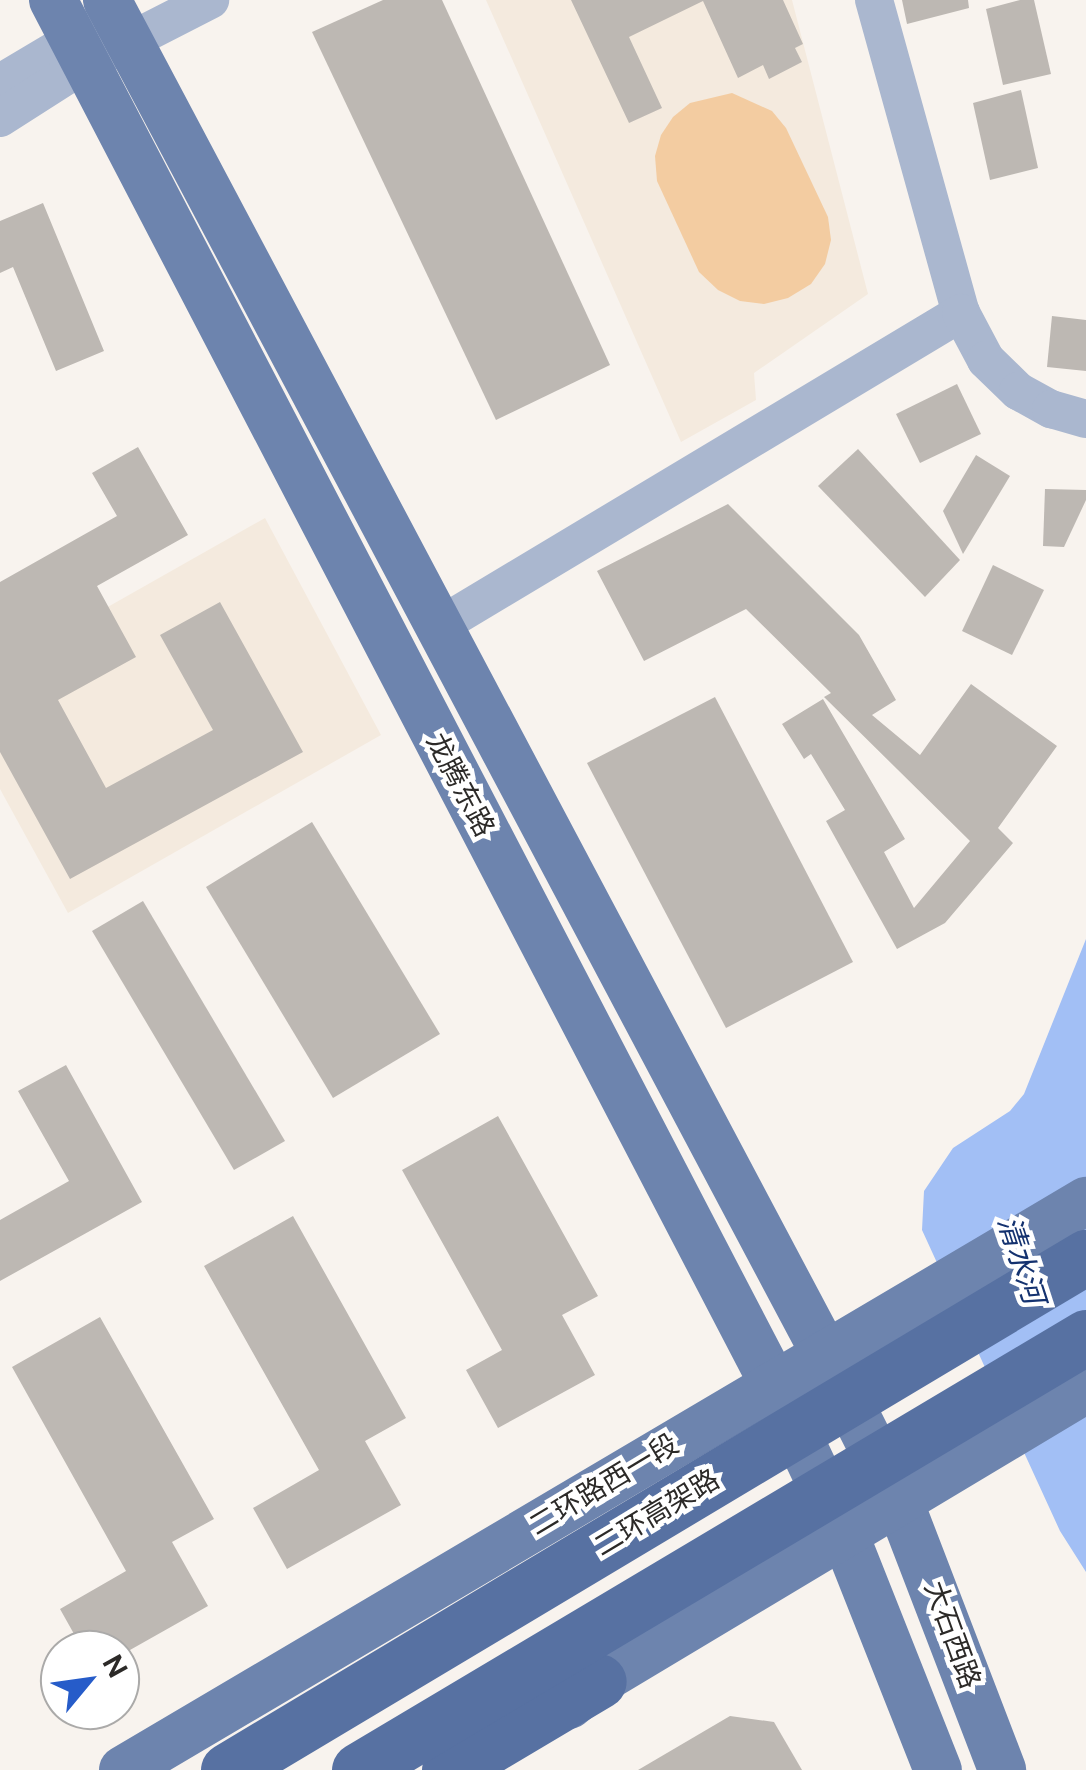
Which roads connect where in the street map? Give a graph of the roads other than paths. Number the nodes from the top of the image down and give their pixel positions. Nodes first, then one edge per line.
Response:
1 (874, 0) edge
2 (200, 5) edge
3 (117, 20) edge
4 (68, 34) edge
5 (0, 83) edge
6 (0, 118) edge
7 (961, 313) junction
8 (1086, 419) edge
9 (440, 626) junction
10 (1086, 1201) edge
11 (1086, 1257) edge
12 (1086, 1338) edge
13 (825, 1354) junction
14 (774, 1385) junction
15 (1086, 1389) edge
16 (899, 1501) junction
17 (844, 1533) junction
18 (600, 1681) junction
19 (123, 1770) edge
20 (228, 1770) edge
21 (359, 1770) edge
22 (449, 1770) edge
23 (489, 1770) edge
24 (938, 1770) edge
25 (1002, 1770) edge

1 - 7 street
2 - 3 street
3 - 4 street
3 - 9 main road, 龙腾东路
4 - 5 street
4 - 6 street
4 - 14 main road, 龙腾东路
7 - 8 street
7 - 9 street
9 - 13 main road, 龙腾东路
10 - 13 main road, 二环路西一段
11 - 20 highway, 二环高架路, bridge
12 - 21 highway, bridge
13 - 14 main road, 二环路西一段
13 - 16 main road, 龙腾东路
14 - 17 main road, 龙腾东路
14 - 19 main road, 二环路西一段
15 - 16 main road
16 - 17 main road
16 - 25 main road, 大石西路
17 - 18 main road
17 - 24 main road
18 - 22 highway
18 - 23 main road

